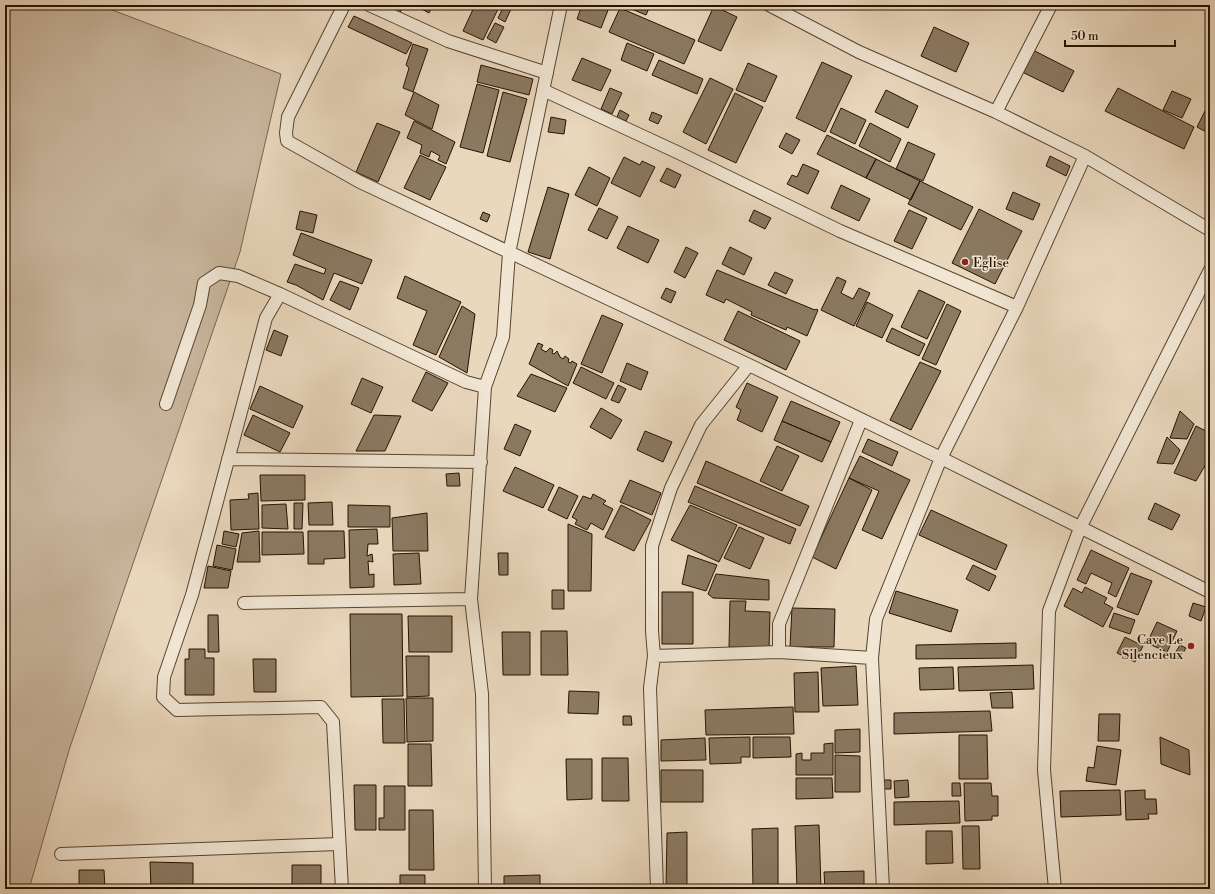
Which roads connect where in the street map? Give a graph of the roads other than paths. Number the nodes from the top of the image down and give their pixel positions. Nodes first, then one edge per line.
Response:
1 (344, 5) edge
2 (369, 5) edge
3 (561, 5) edge
4 (770, 5) edge
5 (1051, 5) edge
6 (547, 73) junction
7 (544, 90) junction
8 (996, 112) junction
9 (1085, 156) junction
10 (1210, 230) edge
11 (509, 253) junction
12 (1210, 270) edge
13 (280, 294) junction
14 (1017, 307) junction
15 (749, 365) junction
16 (485, 387) junction
17 (166, 404) dead end
18 (861, 420) junction
19 (941, 458) junction
20 (228, 459) junction
21 (480, 462) junction
22 (1080, 528) junction
23 (1210, 592) edge
24 (471, 599) junction
25 (244, 603) dead end
26 (779, 652) junction
27 (654, 656) junction
28 (872, 658) junction
29 (339, 844) junction
30 (61, 854) dead end
31 (342, 889) edge
32 (485, 889) edge
33 (657, 889) edge
34 (883, 889) edge
35 (1055, 889) edge

1 - 11 street
2 - 6 street
3 - 6 street
4 - 8 street
5 - 8 street
6 - 7 street
7 - 11 street
7 - 14 street
8 - 9 street
9 - 10 street
9 - 14 street
11 - 15 street
11 - 16 street
12 - 22 street
13 - 16 street
13 - 17 street
13 - 20 street
14 - 19 street
15 - 18 street
15 - 27 street
16 - 21 street
18 - 19 street
18 - 26 street
19 - 22 street
19 - 28 street
20 - 21 street
20 - 29 street
21 - 24 street
22 - 23 street
22 - 35 street
24 - 25 street
24 - 32 street
26 - 27 street
26 - 28 street
27 - 33 street
28 - 34 street
29 - 30 street
29 - 31 street

